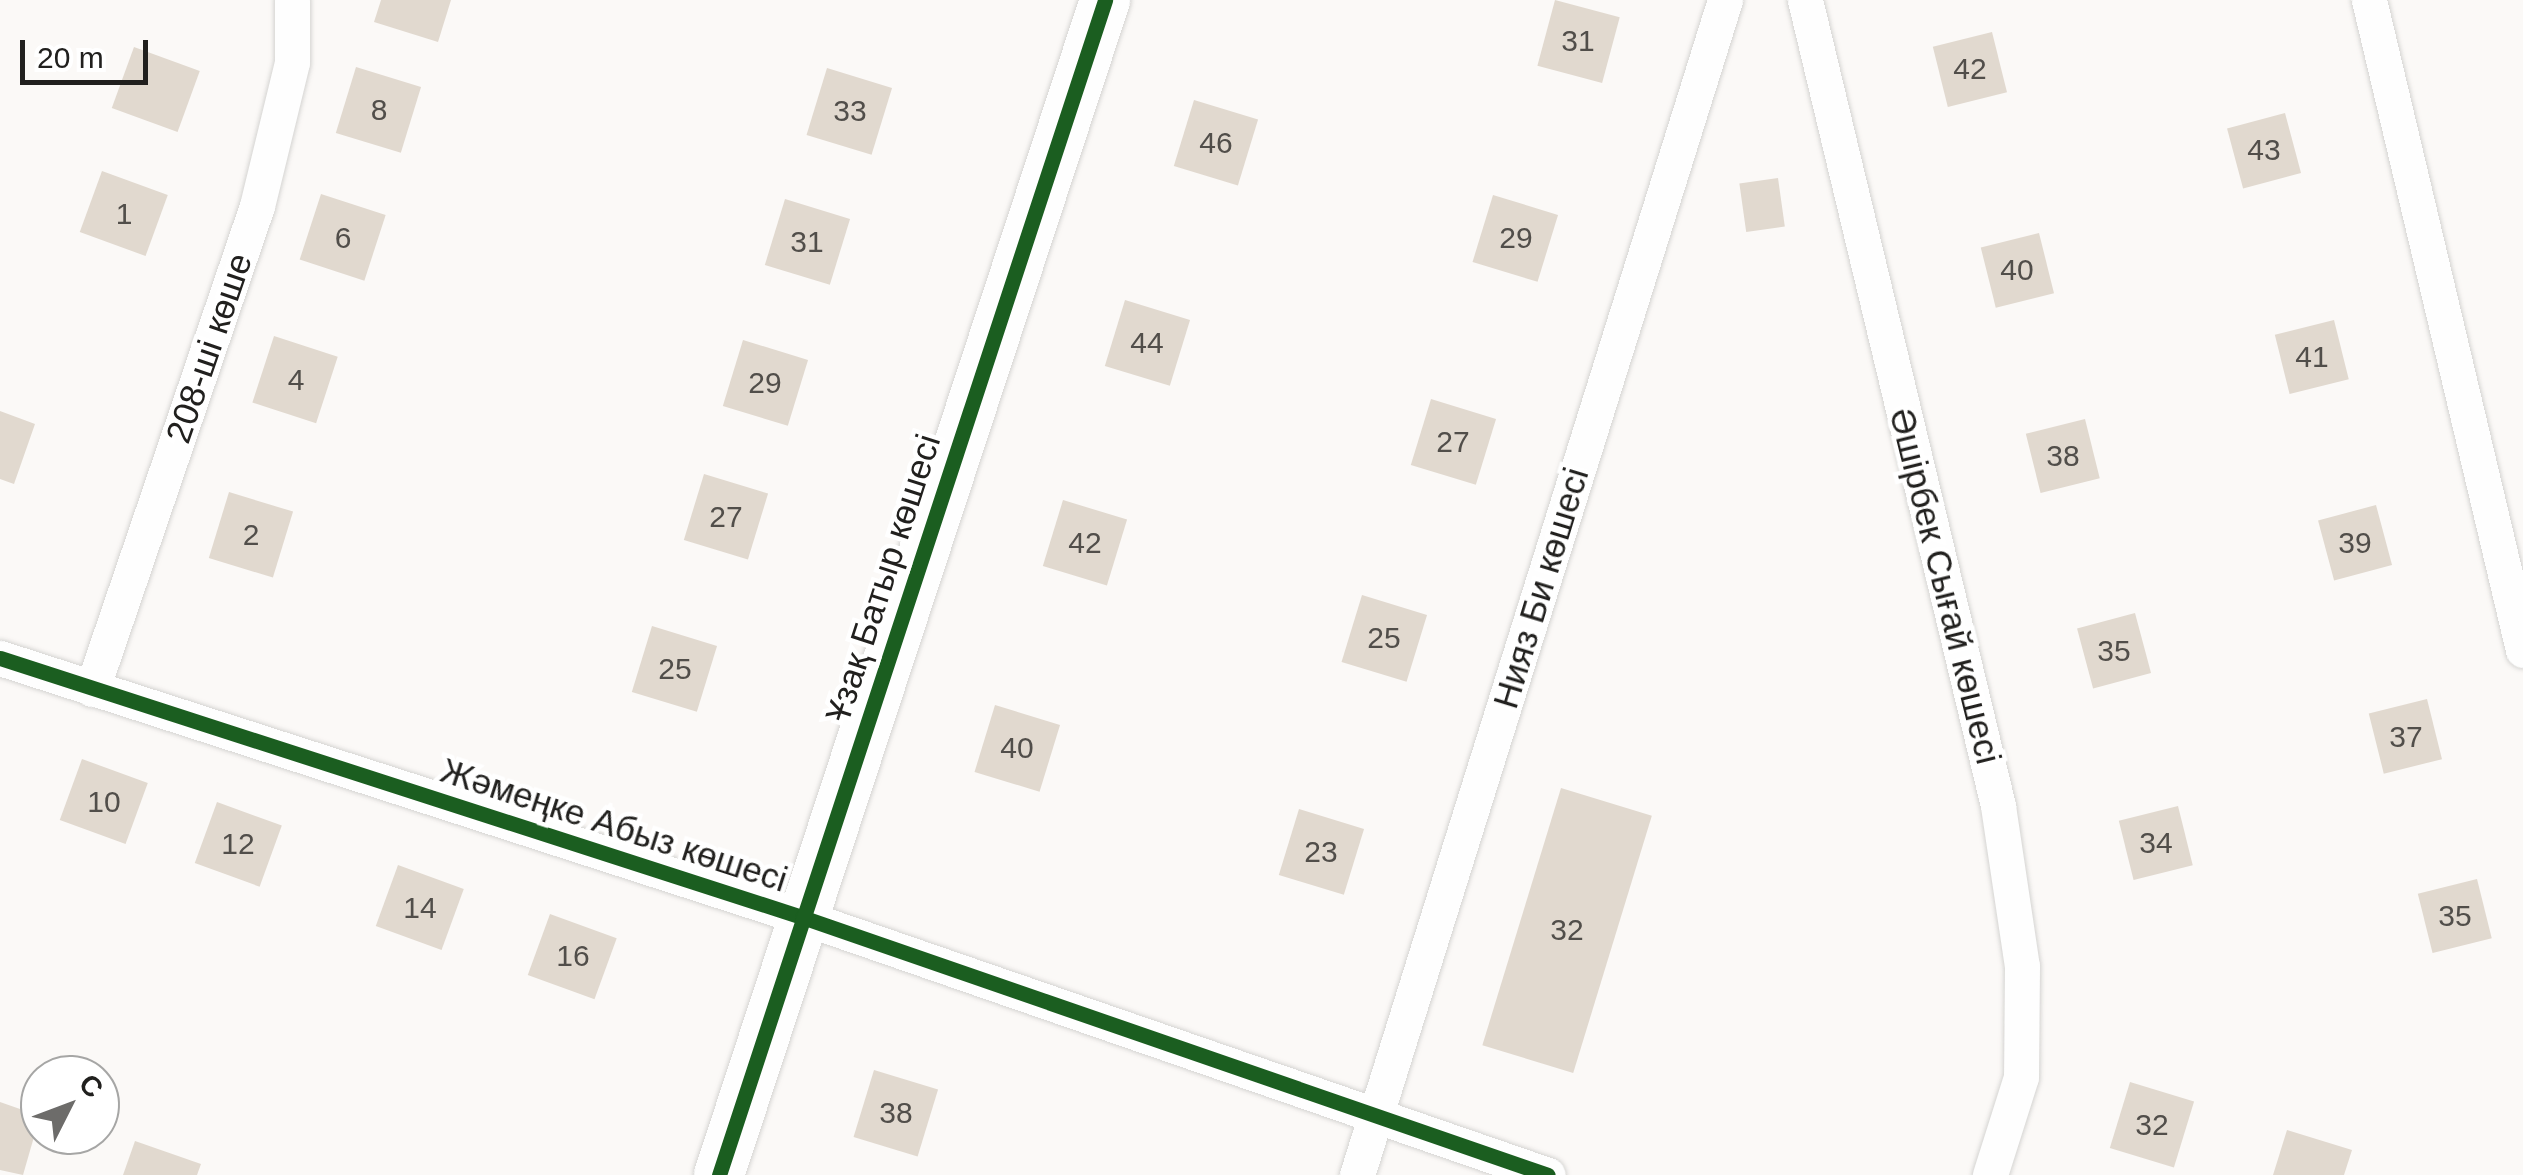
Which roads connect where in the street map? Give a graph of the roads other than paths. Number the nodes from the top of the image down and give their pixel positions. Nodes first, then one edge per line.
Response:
1 (292, 0) edge
2 (1104, 0) edge
3 (1725, 0) edge
4 (1804, 0) edge
5 (2369, 0) edge
6 (2523, 650) edge
7 (0, 658) edge
8 (92, 689) junction
9 (802, 916) junction
10 (1376, 1116) junction
11 (719, 1175) edge
12 (1357, 1175) edge
13 (1548, 1175) edge
14 (1990, 1175) edge

1 - 8 street, 208-ші көше
2 - 9 street, Ұзақ Батыр көшесі
3 - 10 street, Нияз Би көшесі
4 - 14 street, Әшірбек Сығай көшесі
5 - 6 street
7 - 8 street, Жәмеңке Абыз көшесі
8 - 9 street, Жәмеңке Абыз көшесі
9 - 10 street, Жәмеңке Абыз көшесі
9 - 11 street, Ұзақ Батыр көшесі
10 - 12 street, Нияз Би көшесі
10 - 13 street, Жәмеңке Абыз көшесі

